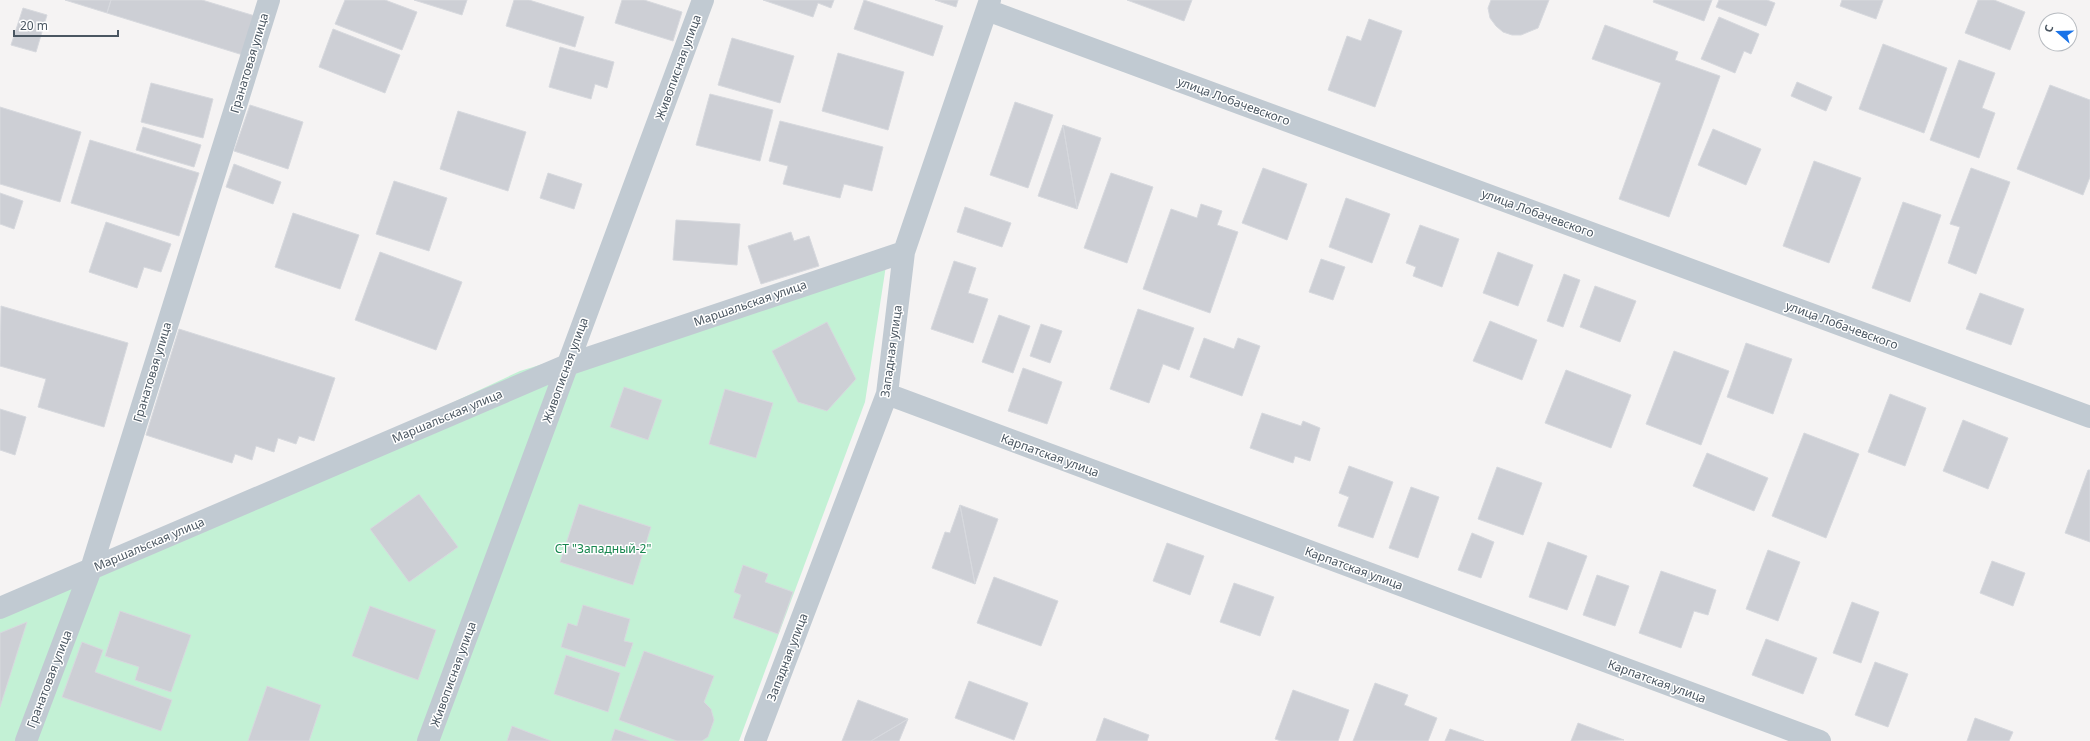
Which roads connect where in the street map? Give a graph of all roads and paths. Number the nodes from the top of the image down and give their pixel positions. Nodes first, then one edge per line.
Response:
1 (269, 0) edge
2 (703, 0) edge
3 (989, 5) edge
4 (904, 252) junction
5 (567, 365) junction
6 (887, 394) junction
7 (2090, 417) edge
8 (91, 569) junction
9 (0, 608) edge
10 (26, 741) edge
11 (428, 741) edge
12 (755, 741) edge
13 (1820, 741) edge

1 - 8 street, Гранатовая улица
2 - 5 street, Живописная улица
3 - 4 street, Западная улица
3 - 7 street, улица Лобачевского
4 - 5 street, Маршальская улица
4 - 6 street, Западная улица
5 - 8 street, Маршальская улица
5 - 11 street, Живописная улица
6 - 12 street, Западная улица
6 - 13 street, Карпатская улица
8 - 9 street, Маршальская улица
8 - 10 street, Гранатовая улица

